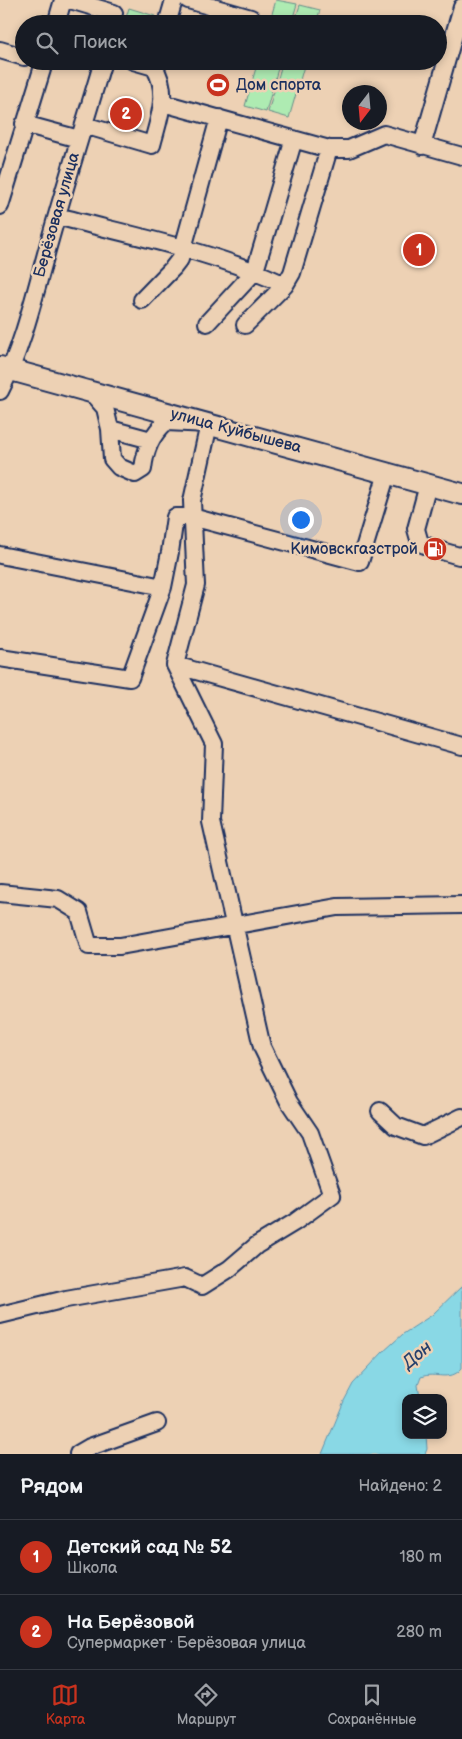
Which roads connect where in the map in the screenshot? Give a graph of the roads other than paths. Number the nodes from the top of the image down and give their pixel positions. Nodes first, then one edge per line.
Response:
1 (63, 0) edge
2 (70, 0) edge
3 (174, 0) edge
4 (188, 0) edge
5 (462, 7) edge
6 (115, 12) edge
7 (59, 15) edge
8 (170, 15) edge
9 (240, 15) edge
10 (0, 50) edge
11 (15, 54) edge
12 (447, 59) edge
13 (41, 70) edge
14 (100, 70) edge
15 (157, 70) edge
16 (444, 70) edge
17 (163, 103) junction
18 (219, 118) junction
19 (24, 124) junction
20 (81, 132) junction
21 (294, 140) junction
22 (422, 146) junction
23 (329, 149) junction
24 (462, 156) edge
25 (0, 206) edge
26 (57, 216) junction
27 (182, 249) junction
28 (255, 271) junction
29 (285, 285) junction
30 (142, 300) dead end
31 (207, 323) dead end
32 (245, 325) dead end
33 (3, 367) edge
34 (0, 391) edge
35 (91, 392) junction
36 (209, 424) junction
37 (110, 429) junction
38 (151, 440) junction
39 (387, 474) junction
40 (428, 485) junction
41 (462, 494) edge
42 (192, 517) junction
43 (0, 555) edge
44 (462, 555) edge
45 (163, 587) junction
46 (0, 658) edge
47 (175, 665) junction
48 (462, 746) edge
49 (0, 893) edge
50 (462, 906) edge
51 (233, 925) junction
52 (380, 1111) dead end
53 (462, 1118) edge
54 (0, 1315) edge
55 (157, 1423) dead end
56 (78, 1454) edge

1 - 7 street
2 - 6 street
3 - 8 street
4 - 9 street
5 - 12 street
10 - 11 street
13 - 19 street
14 - 20 street, Берёзовая улица
15 - 17 street
16 - 22 street
17 - 18 street
17 - 20 street
18 - 21 street
18 - 27 street
19 - 20 street
19 - 25 street
20 - 26 street, Берёзовая улица
21 - 23 street
21 - 28 street
22 - 23 street
22 - 24 street
23 - 29 street
26 - 27 street
26 - 33 street, Берёзовая улица
27 - 28 street
27 - 30 street
28 - 29 street
28 - 31 street
29 - 32 street
33 - 34 street, Берёзовая улица
33 - 35 main road, улица Куйбышева
35 - 36 main road, улица Куйбышева
35 - 37 street
36 - 38 street
36 - 39 main road, улица Куйбышева
36 - 42 street
37 - 38 street
37 - 38 street
39 - 40 main road, улица Куйбышева
39 - 42 street
40 - 41 main road, улица Куйбышева
40 - 44 street
42 - 45 street
42 - 47 street
43 - 45 street
45 - 46 street
47 - 48 street
47 - 51 street
49 - 51 street
50 - 51 street
51 - 54 street
52 - 53 street
55 - 56 street

